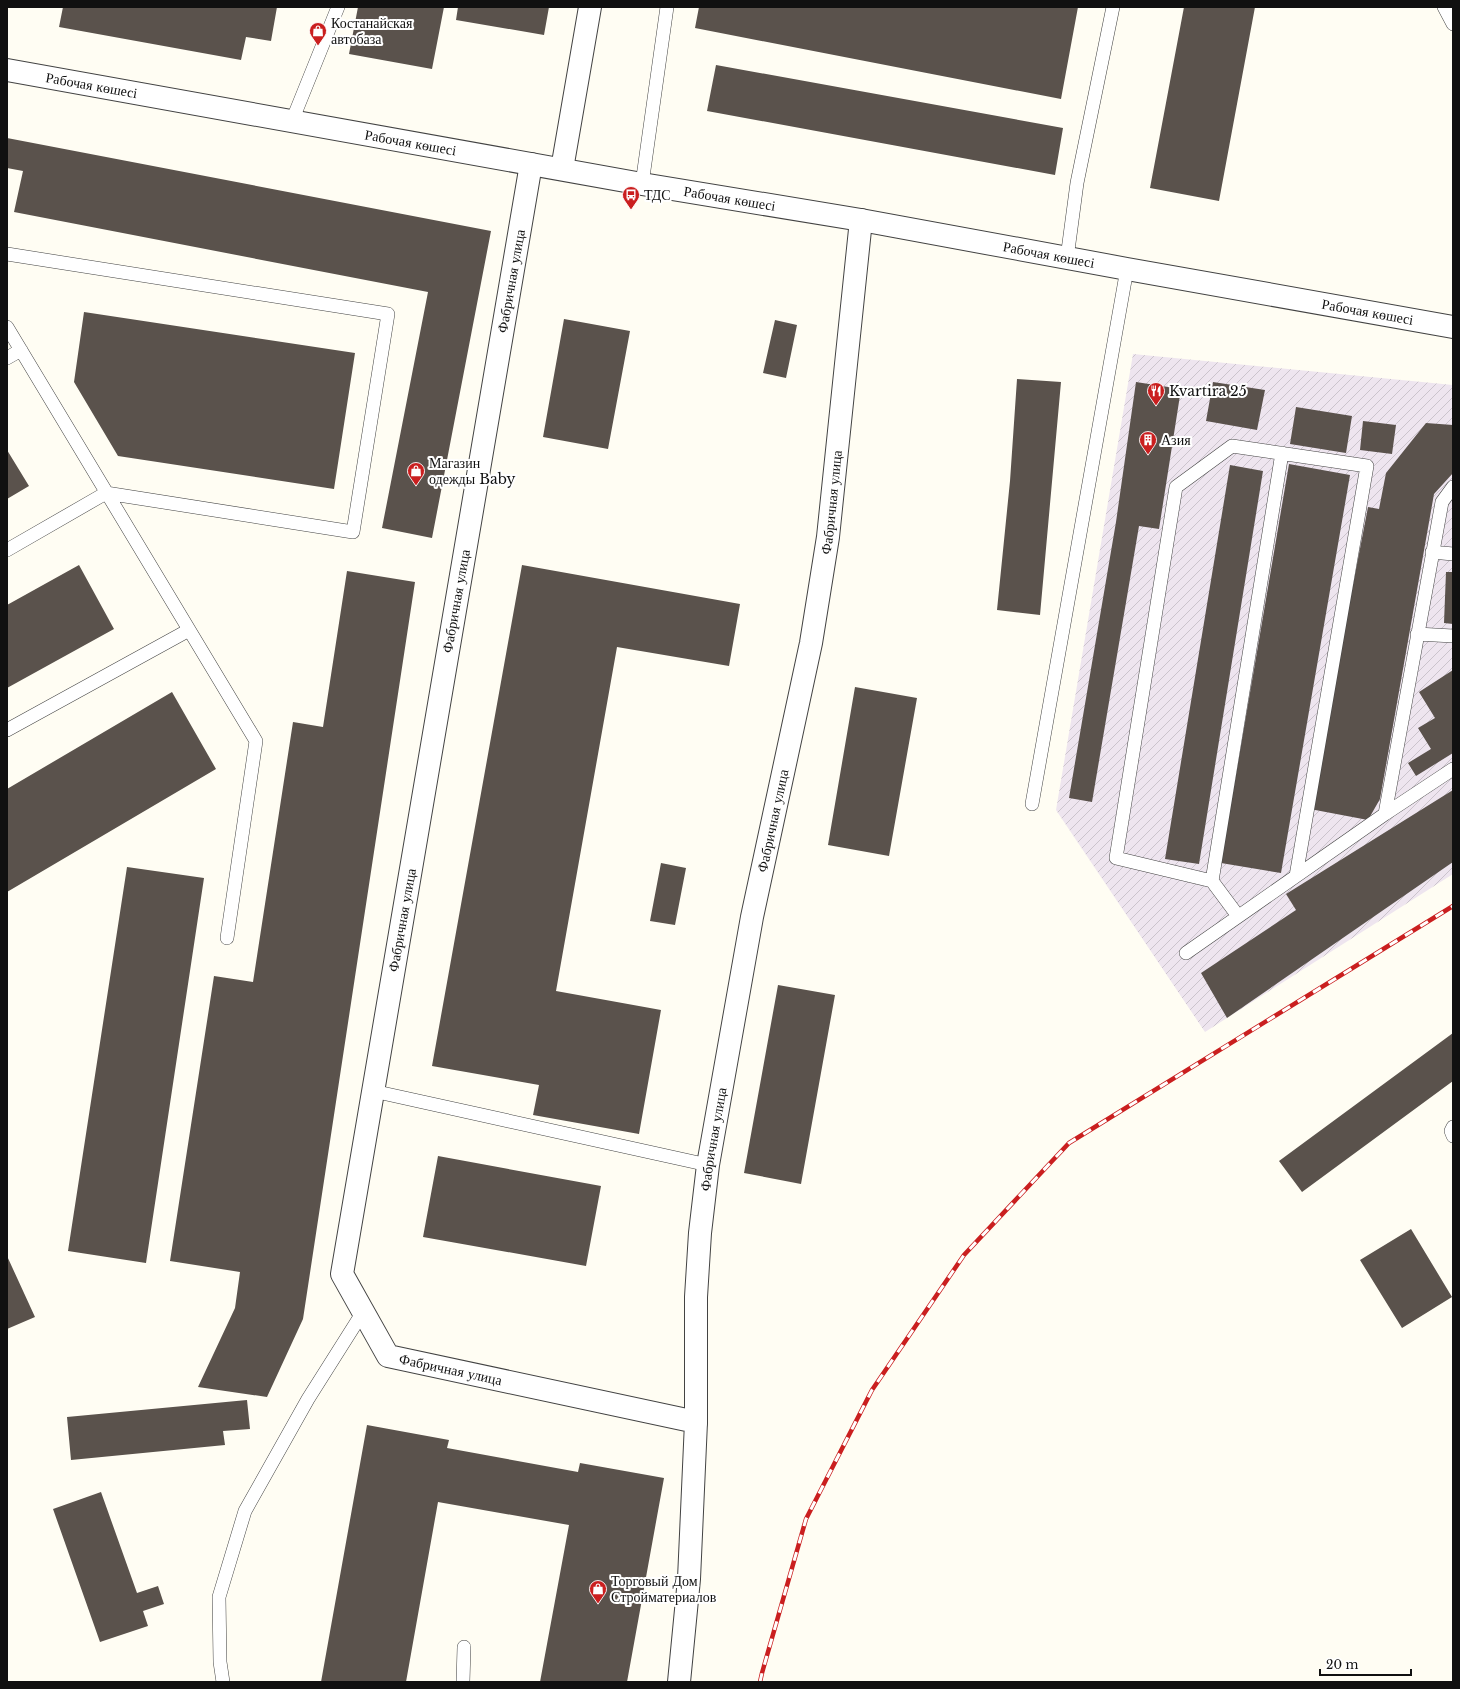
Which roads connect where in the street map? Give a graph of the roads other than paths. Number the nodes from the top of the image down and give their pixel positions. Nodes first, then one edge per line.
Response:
1 (338, 7) edge
2 (590, 7) edge
3 (667, 7) edge
4 (1113, 7) edge
5 (1444, 7) edge
6 (1453, 24) edge
7 (7, 70) edge
8 (292, 121) junction
9 (531, 164) junction
10 (562, 170) junction
11 (642, 184) junction
12 (861, 220) junction
13 (7, 254) edge
14 (1067, 258) junction
15 (1128, 270) junction
16 (7, 326) edge
17 (1453, 327) edge
18 (21, 350) junction
19 (7, 358) edge
20 (1282, 453) junction
21 (1453, 487) edge
22 (106, 493) junction
23 (7, 550) edge
24 (1432, 552) junction
25 (1453, 554) edge
26 (189, 630) junction
27 (1418, 634) junction
28 (1453, 636) edge
29 (7, 730) edge
30 (1453, 769) edge
31 (1032, 804) dead end
32 (1384, 814) junction
33 (1296, 876) junction
34 (1212, 881) junction
35 (1238, 916) junction
36 (227, 938) dead end
37 (1186, 953) dead end
38 (373, 1091) junction
39 (1453, 1127) edge
40 (1453, 1136) edge
41 (708, 1164) junction
42 (363, 1312) junction
43 (696, 1422) junction
44 (464, 1647) dead end
45 (223, 1682) edge
46 (463, 1682) edge
47 (679, 1682) edge

1 - 8 lane
2 - 10 street
3 - 11 lane
4 - 14 lane
5 - 6 lane
7 - 8 street, Рабочая көшесі
8 - 9 street, Рабочая көшесі
9 - 10 street, Рабочая көшесі
9 - 38 street, Фабричная улица
10 - 11 street, Рабочая көшесі
11 - 12 street, Рабочая көшесі
12 - 14 street, Рабочая көшесі
12 - 41 street, Фабричная улица
13 - 22 lane
14 - 15 street, Рабочая көшесі
15 - 17 street, Рабочая көшесі
15 - 31 lane
16 - 18 lane
18 - 19 lane
18 - 22 lane
20 - 33 lane
20 - 34 lane
20 - 34 lane
21 - 24 lane
22 - 23 lane
22 - 26 lane
24 - 25 lane
24 - 27 lane
26 - 29 lane
26 - 36 lane
27 - 28 lane
27 - 32 lane
30 - 32 lane
32 - 33 lane
33 - 35 lane
34 - 35 lane
35 - 37 lane
38 - 41 lane
38 - 42 street, Фабричная улица
39 - 40 lane
41 - 43 street, Фабричная улица
42 - 43 street, Фабричная улица
42 - 45 lane
43 - 47 street, Фабричная улица
44 - 46 lane

